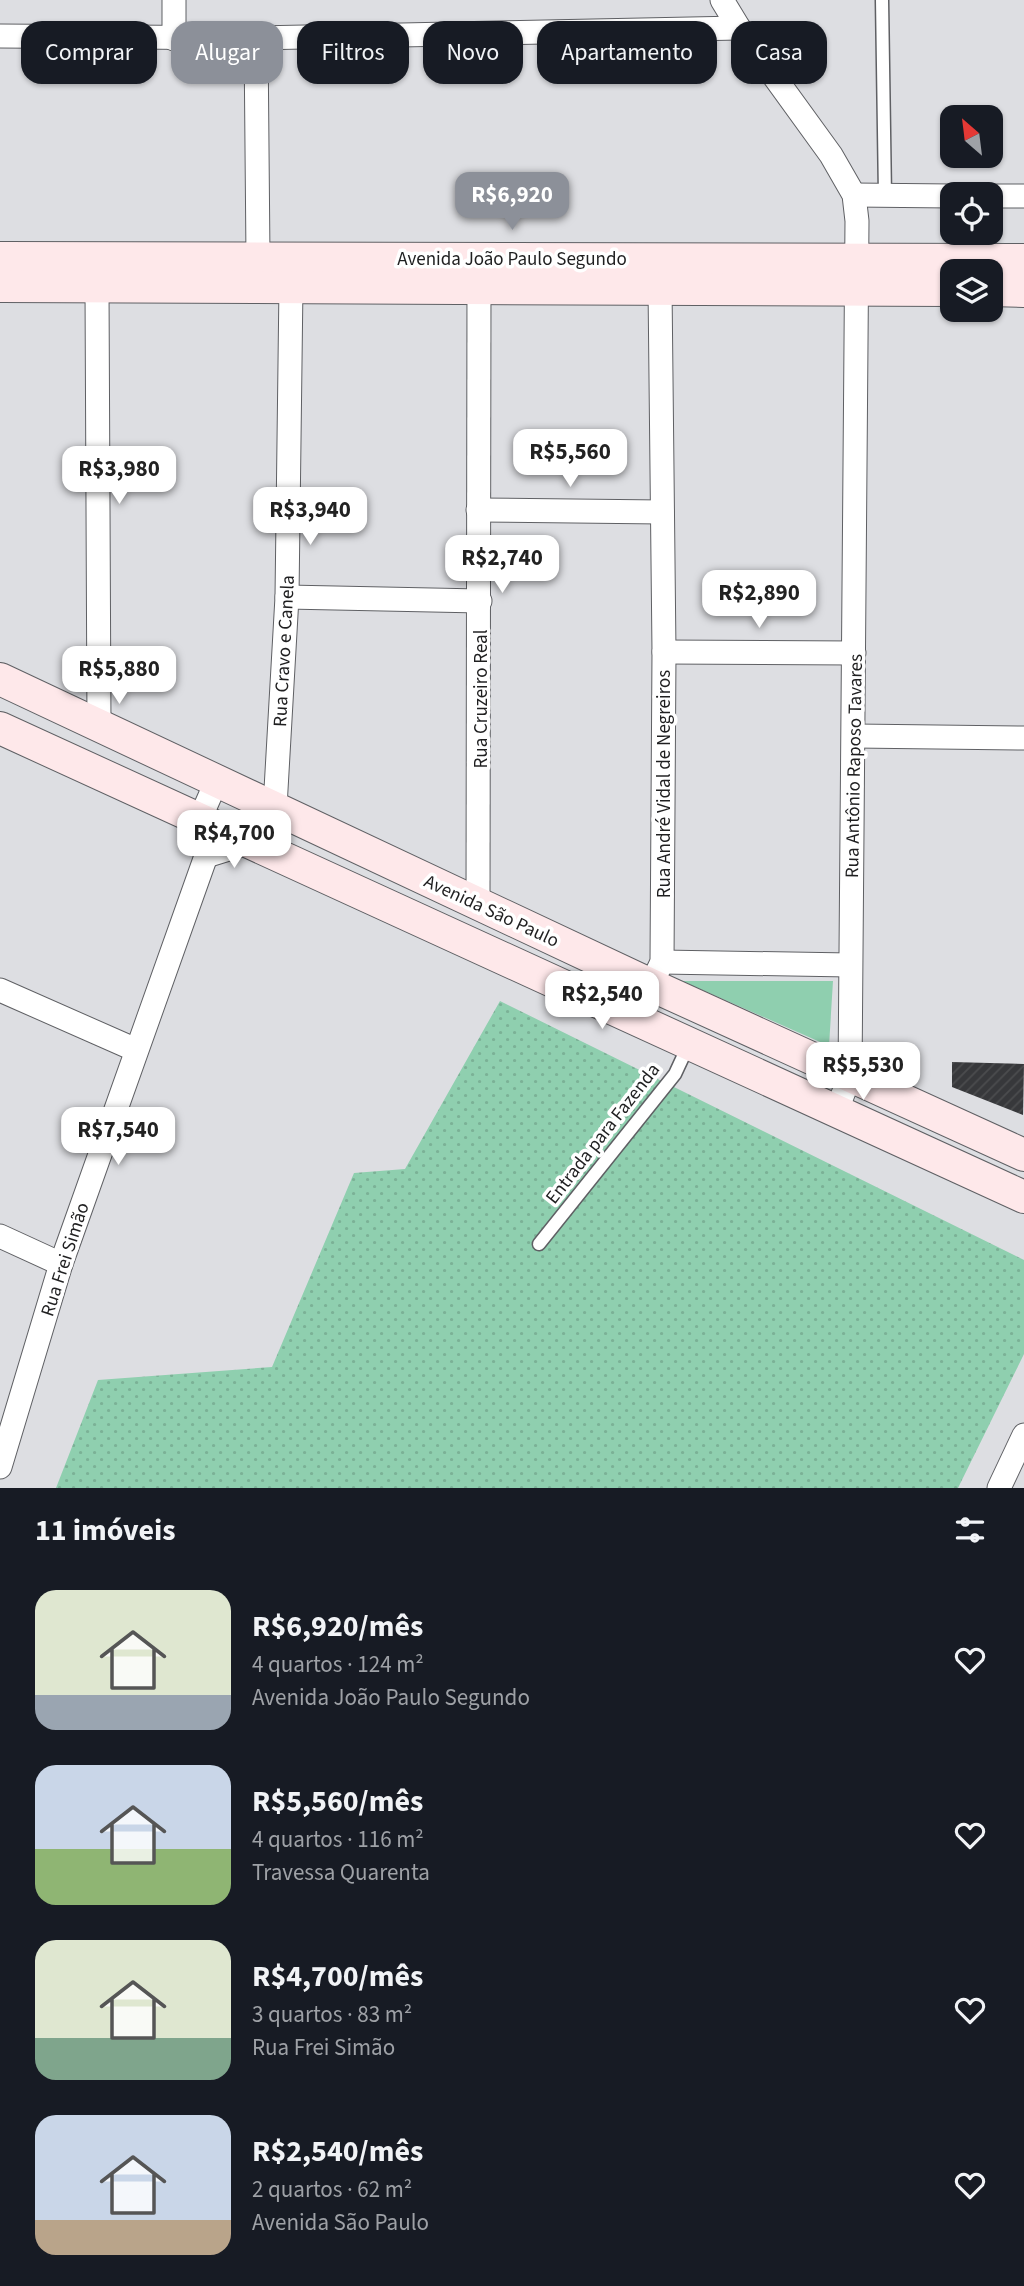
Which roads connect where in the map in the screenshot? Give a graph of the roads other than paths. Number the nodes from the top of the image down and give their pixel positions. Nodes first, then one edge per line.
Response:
1 (174, 0) edge
2 (722, 0) edge
3 (882, 0) edge
4 (174, 21) edge
5 (734, 21) edge
6 (731, 29) edge
7 (0, 37) edge
8 (283, 37) edge
9 (171, 39) edge
10 (256, 84) edge
11 (779, 84) edge
12 (853, 195) junction
13 (885, 196) junction
14 (940, 196) edge
15 (1003, 196) edge
16 (1024, 196) edge
17 (258, 257) junction
18 (0, 258) edge
19 (1024, 261) edge
20 (855, 274) junction
21 (291, 285) junction
22 (0, 286) edge
23 (479, 286) junction
24 (97, 287) junction
25 (660, 287) junction
26 (940, 288) edge
27 (1003, 290) edge
28 (1024, 290) edge
29 (478, 510) junction
30 (662, 512) junction
31 (287, 597) junction
32 (480, 601) junction
33 (664, 652) junction
34 (854, 653) junction
35 (0, 680) edge
36 (99, 725) junction
37 (0, 728) edge
38 (855, 736) junction
39 (1024, 738) edge
40 (217, 780) junction
41 (275, 807) junction
42 (199, 821) junction
43 (248, 843) junction
44 (206, 856) junction
45 (478, 903) junction
46 (850, 965) junction
47 (656, 974) junction
48 (0, 990) edge
49 (690, 1042) junction
50 (136, 1050) junction
51 (850, 1076) junction
52 (836, 1112) junction
53 (1024, 1155) edge
54 (1024, 1196) edge
55 (0, 1236) edge
56 (539, 1244) dead end
57 (61, 1264) junction
58 (1024, 1435) edge
59 (1018, 1462) edge
60 (0, 1467) edge
61 (999, 1488) edge

1 - 4 street
2 - 5 street
3 - 13 lane
6 - 8 street
7 - 9 street
10 - 17 street
11 - 12 street
12 - 13 street
12 - 20 street, Rua Antônio Raposo Tavares
13 - 14 street
15 - 16 street
17 - 18 street, Avenida João Paulo Segundo
17 - 20 street, Avenida João Paulo Segundo
19 - 20 street, Avenida João Paulo Segundo
20 - 25 street, Avenida João Paulo Segundo
20 - 26 street, Avenida João Paulo Segundo
20 - 34 street, Rua Antônio Raposo Tavares
21 - 23 street, Avenida João Paulo Segundo
21 - 24 street, Avenida João Paulo Segundo
21 - 31 street, Rua Cravo e Canela
22 - 24 street, Avenida João Paulo Segundo
23 - 25 street, Avenida João Paulo Segundo
23 - 29 street, Rua Cruzeiro Real
24 - 36 street
25 - 30 street, Rua André Vidal de Negreiros
27 - 28 street
29 - 30 street
29 - 32 street, Rua Cruzeiro Real
30 - 33 street, Rua André Vidal de Negreiros
31 - 32 street
31 - 41 street, Rua Cravo e Canela
32 - 45 street, Rua Cruzeiro Real
33 - 34 street
33 - 47 street, Rua André Vidal de Negreiros
34 - 38 street, Rua Antônio Raposo Tavares
35 - 36 street, Avenida São Paulo
36 - 40 street, Avenida São Paulo
37 - 42 street, Avenida São Paulo
38 - 39 street
38 - 46 street, Rua Antônio Raposo Tavares
40 - 41 street, Avenida São Paulo
40 - 42 street
41 - 43 street
41 - 45 street, Avenida São Paulo
42 - 43 street, Avenida São Paulo
42 - 44 street
43 - 44 street
43 - 49 street, Avenida São Paulo
44 - 50 street, Rua Frei Simão
45 - 47 street, Avenida São Paulo
46 - 47 street
46 - 51 street, Rua Antônio Raposo Tavares
47 - 51 street, Avenida São Paulo
48 - 50 street
49 - 52 street, Avenida São Paulo
49 - 56 lane, Entrada para Fazenda
50 - 57 street, Rua Frei Simão
51 - 52 street
51 - 53 street, Avenida São Paulo
52 - 54 street, Avenida São Paulo
55 - 57 street
57 - 60 street, Rua Frei Simão
58 - 59 street
59 - 61 street

